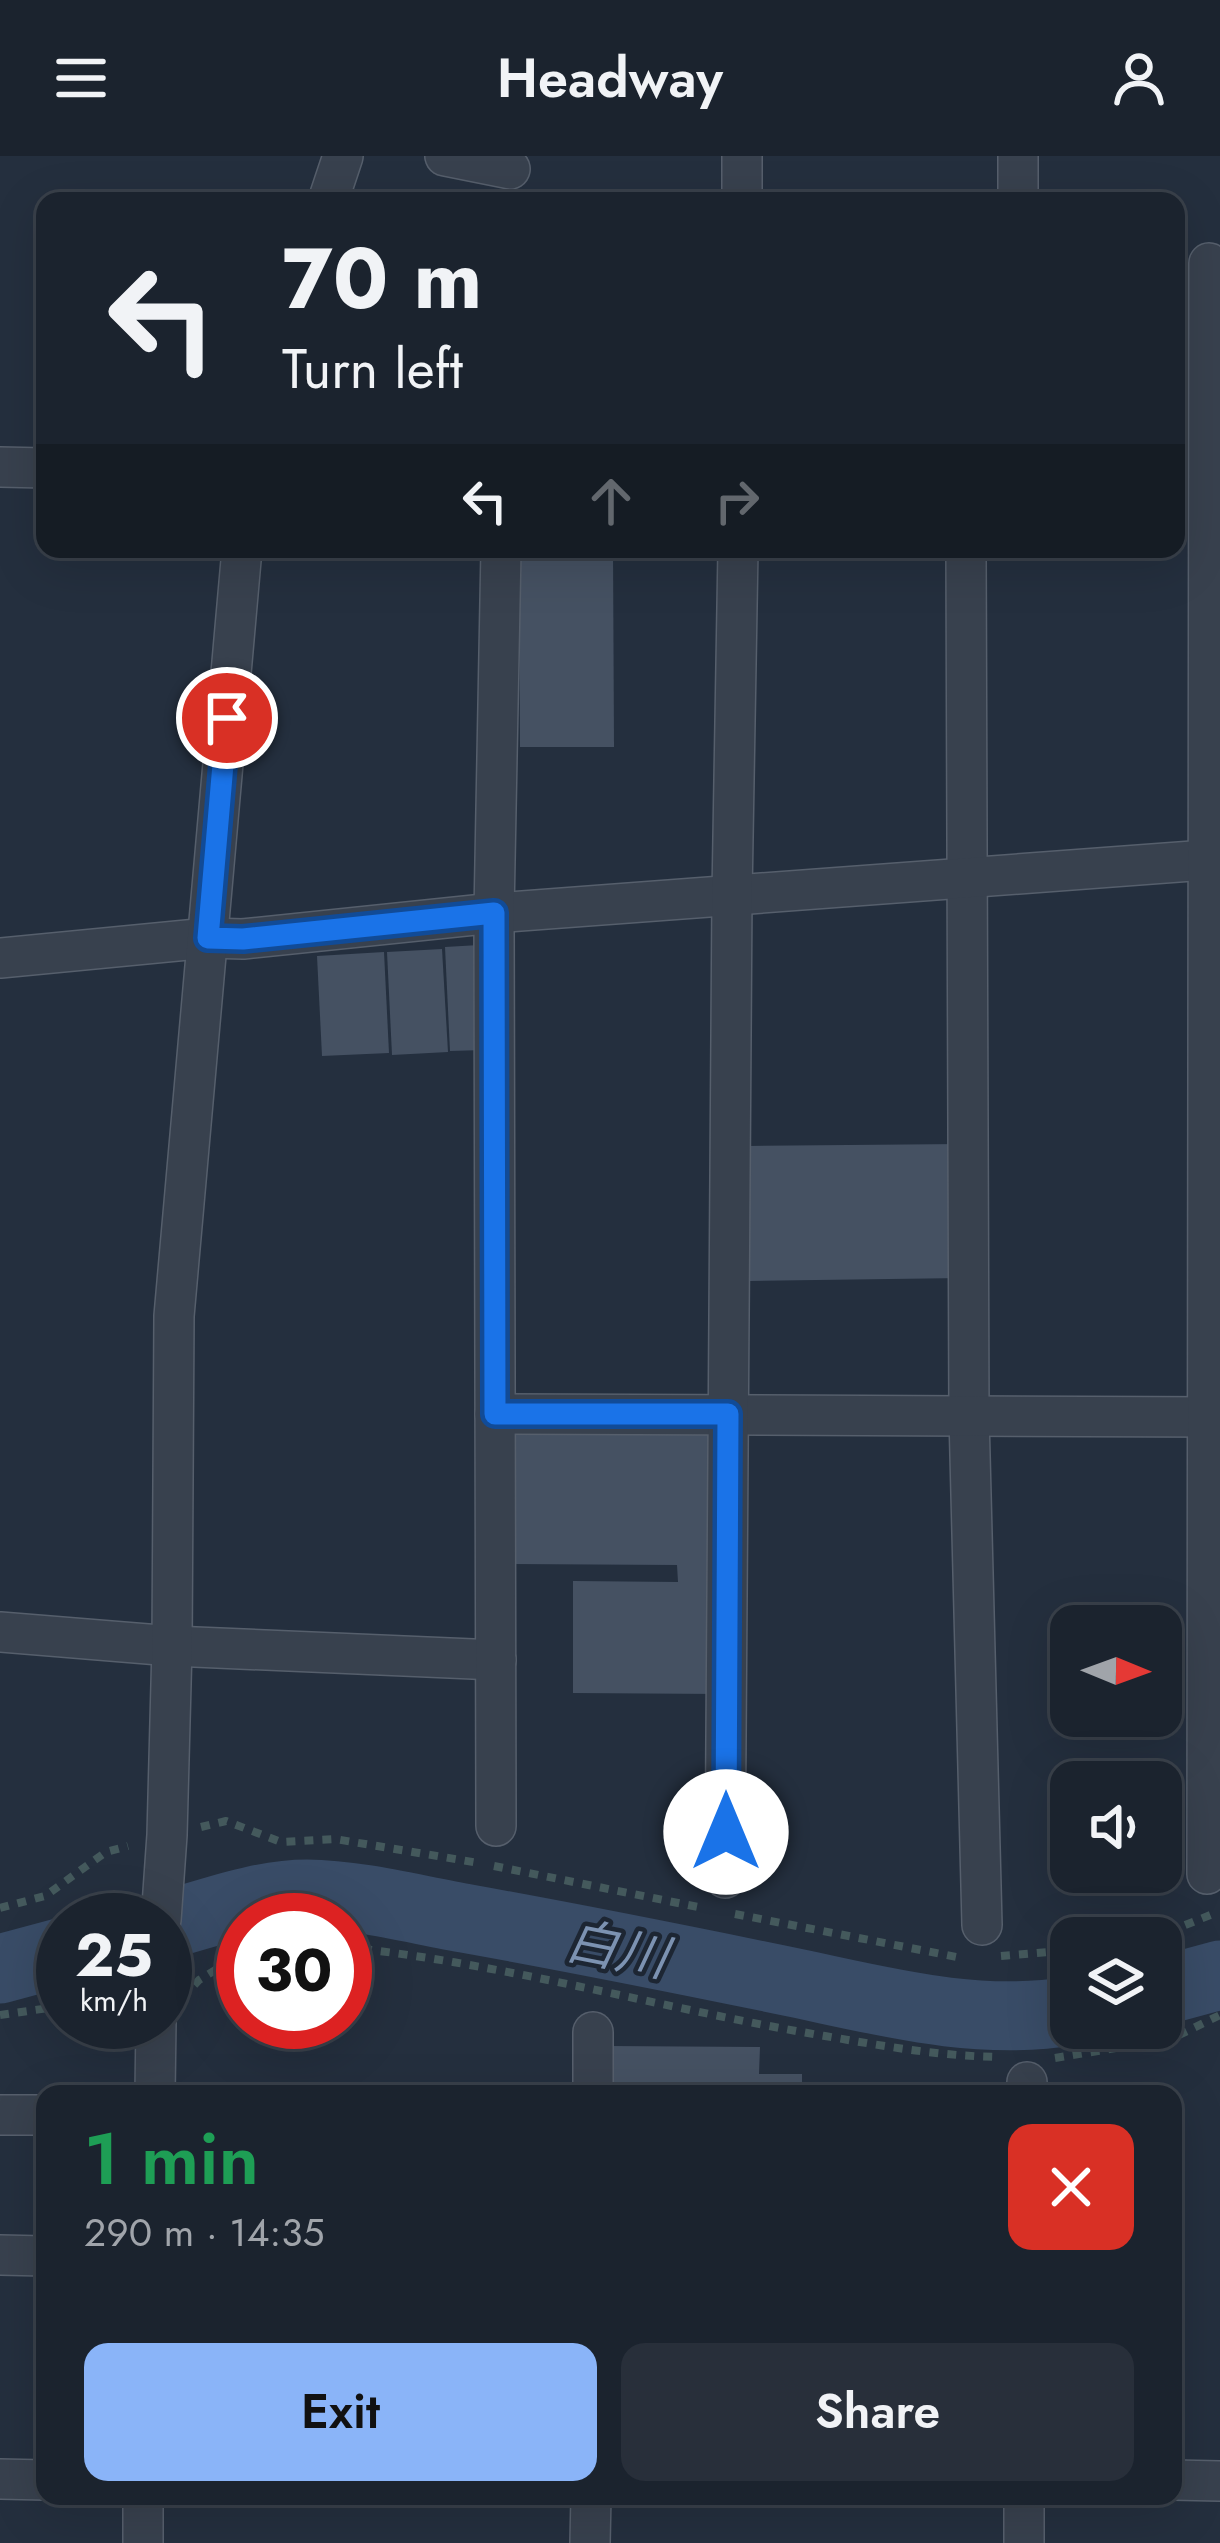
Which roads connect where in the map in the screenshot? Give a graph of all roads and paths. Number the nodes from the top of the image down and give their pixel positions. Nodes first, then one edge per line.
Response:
1 (343, 156) edge
2 (446, 156) edge
3 (742, 156) edge
4 (1018, 156) edge
5 (510, 175) edge
6 (331, 192) edge
7 (742, 192) edge
8 (1018, 192) edge
9 (1202, 262) edge
10 (0, 467) edge
11 (36, 468) edge
12 (241, 558) edge
13 (501, 558) edge
14 (738, 558) edge
15 (966, 558) edge
16 (1215, 860) edge
17 (966, 880) junction
18 (732, 895) junction
19 (494, 913) junction
20 (208, 938) junction
21 (0, 958) edge
22 (495, 1414) junction
23 (728, 1414) junction
24 (969, 1416) junction
25 (1213, 1417) edge
26 (0, 1632) edge
27 (172, 1646) junction
28 (496, 1660) junction
29 (496, 1826) dead end
30 (166, 1841) junction
31 (725, 1878) dead end
32 (1213, 1892) edge
33 (163, 1893) edge
34 (0, 1908) edge
35 (1182, 1920) edge
36 (985, 1946) junction
37 (1050, 1949) edge
38 (372, 1951) edge
39 (36, 2009) edge
40 (0, 2014) edge
41 (1220, 2015) edge
42 (593, 2032) dead end
43 (161, 2049) edge
44 (1028, 2073) edge
45 (156, 2085) edge
46 (592, 2085) edge
47 (0, 2115) edge
48 (36, 2115) edge
49 (0, 2254) edge
50 (36, 2255) edge
51 (0, 2479) edge
52 (36, 2480) edge
53 (1182, 2480) edge
54 (1220, 2480) edge
55 (143, 2505) edge
56 (591, 2505) edge
57 (1024, 2505) edge
58 (142, 2543) edge
59 (590, 2543) edge
60 (1024, 2543) edge

1 - 6 street
2 - 5 street
3 - 7 street
4 - 8 street
9 - 16 street
10 - 11 street
12 - 20 street
13 - 19 street
14 - 18 street
15 - 17 street
16 - 17 street
16 - 25 street
17 - 18 street
17 - 24 street
18 - 19 street
18 - 23 street
19 - 20 street
19 - 22 street
20 - 21 street
20 - 27 street
22 - 23 street
22 - 28 street
23 - 24 street
23 - 31 street
24 - 25 street
24 - 36 street
25 - 32 street
26 - 27 street
27 - 28 street
27 - 30 street
28 - 29 street
30 - 33 street
30 - 34 path
30 - 36 path
32 - 35 path
36 - 37 path
38 - 44 path
39 - 40 path
41 - 44 path
42 - 46 street
43 - 45 street
47 - 48 street
49 - 50 street
51 - 52 street
53 - 54 street
55 - 58 street
56 - 59 street
57 - 60 street

